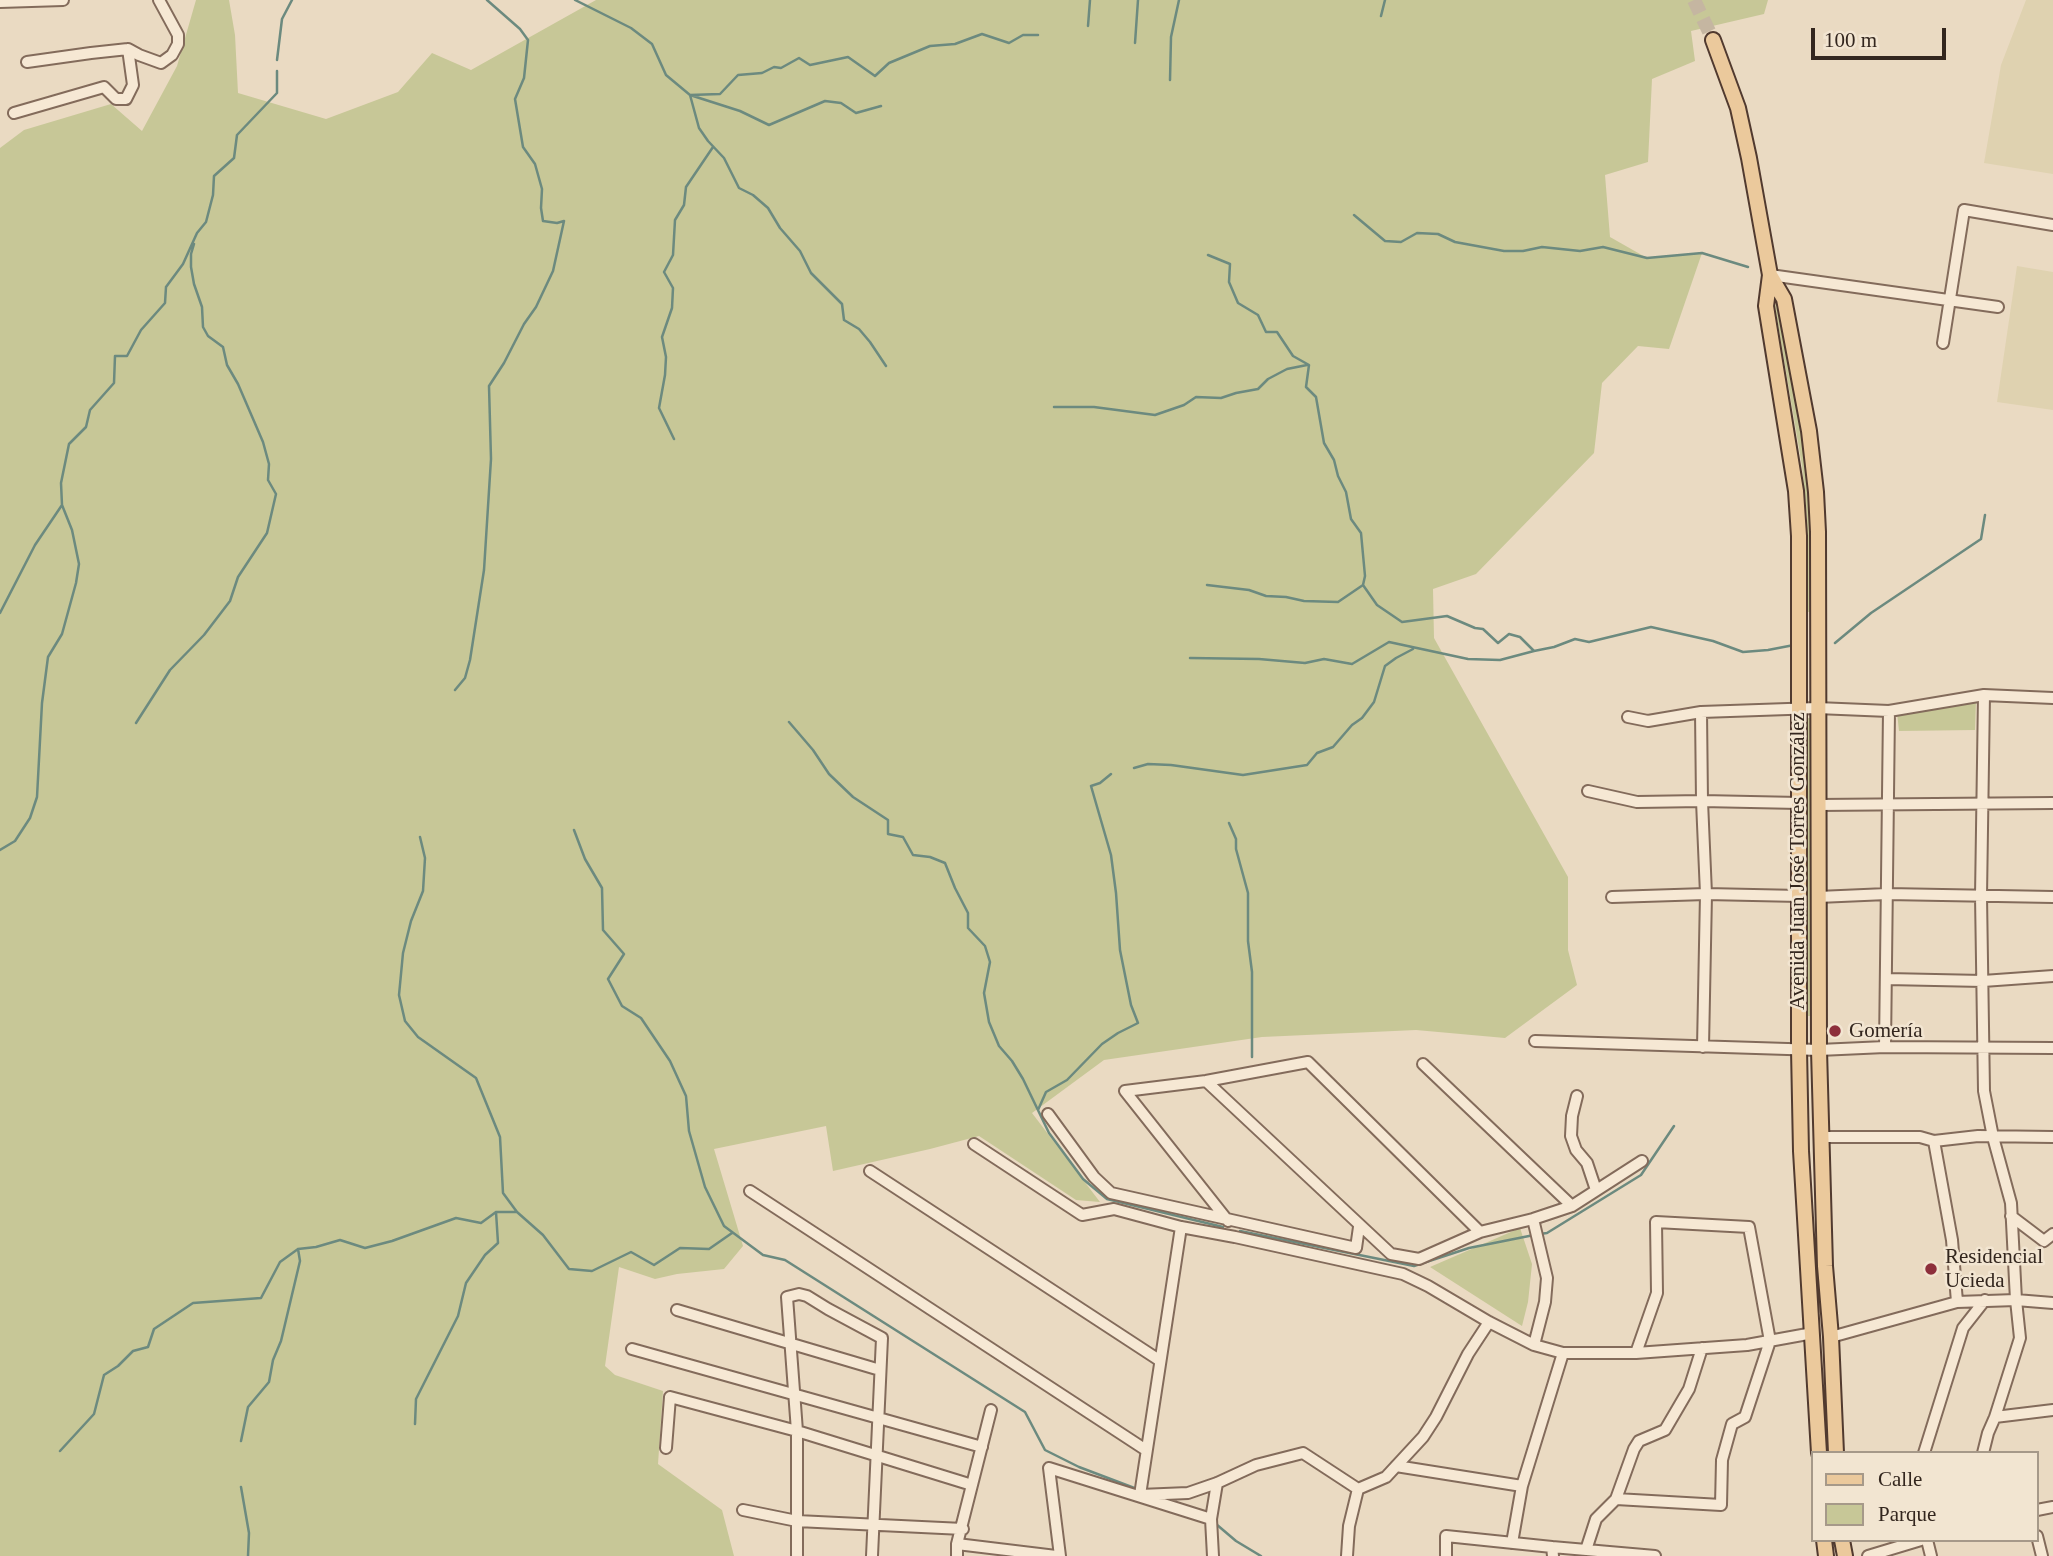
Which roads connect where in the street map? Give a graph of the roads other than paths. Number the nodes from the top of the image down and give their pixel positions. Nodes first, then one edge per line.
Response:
1 (63, 0) edge
2 (159, 0) edge
3 (0, 2) edge
4 (1713, 40) tunnel mouth
5 (128, 49) junction
6 (27, 62) dead end
7 (14, 113) dead end
8 (2053, 225) edge
9 (1770, 275) junction
10 (1950, 300) junction
11 (1998, 307) dead end
12 (1943, 343) dead end
13 (1798, 662) junction
14 (1817, 662) junction
15 (1984, 695) junction
16 (2053, 698) edge
17 (1817, 708) junction
18 (1798, 709) junction
19 (1889, 711) junction
20 (1701, 712) junction
21 (1628, 717) dead end
22 (1588, 791) dead end
23 (1702, 801) junction
24 (1983, 802) junction
25 (1799, 803) junction
26 (2053, 803) edge
27 (1888, 804) junction
28 (1818, 805) junction
29 (1706, 894) junction
30 (1887, 894) junction
31 (1800, 895) junction
32 (1981, 896) junction
33 (1612, 897) dead end
34 (1818, 897) junction
35 (2053, 897) edge
36 (2053, 976) edge
37 (1887, 979) junction
38 (1983, 981) junction
39 (1535, 1041) dead end
40 (1703, 1047) junction
41 (1885, 1047) junction
42 (1983, 1047) junction
43 (2053, 1048) edge
44 (1799, 1049) junction
45 (1819, 1049) junction
46 (1423, 1064) dead end
47 (1206, 1081) junction
48 (1577, 1096) dead end
49 (1048, 1114) dead end
50 (1821, 1137) junction
51 (1993, 1137) junction
52 (2053, 1137) edge
53 (1934, 1141) junction
54 (974, 1144) dead end
55 (1642, 1161) dead end
56 (870, 1171) dead end
57 (1597, 1190) junction
58 (750, 1191) dead end
59 (1572, 1206) junction
60 (2011, 1216) junction
61 (1227, 1219) junction
62 (1533, 1219) junction
63 (1181, 1227) junction
64 (1359, 1227) junction
65 (1480, 1232) junction
66 (2053, 1234) edge
67 (1236, 1237) junction
68 (1985, 1300) junction
69 (2016, 1300) junction
70 (1958, 1302) junction
71 (2053, 1303) edge
72 (677, 1310) dead end
73 (1489, 1322) junction
74 (1813, 1333) junction
75 (1831, 1337) junction
76 (1770, 1341) junction
77 (790, 1345) junction
78 (1534, 1345) junction
79 (1702, 1348) junction
80 (632, 1349) dead end
81 (1563, 1353) junction
82 (1636, 1353) junction
83 (1160, 1360) junction
84 (880, 1370) junction
85 (794, 1394) junction
86 (991, 1410) dead end
87 (2053, 1410) edge
88 (878, 1417) junction
89 (1995, 1417) junction
90 (797, 1431) junction
91 (982, 1447) junction
92 (666, 1448) dead end
93 (1146, 1450) junction
94 (1819, 1451) edge
95 (1836, 1451) edge
96 (1925, 1451) edge
97 (1984, 1451) edge
98 (876, 1455) junction
99 (1396, 1466) junction
100 (1217, 1483) junction
101 (972, 1485) junction
102 (1522, 1486) junction
103 (1359, 1489) junction
104 (1140, 1495) junction
105 (1616, 1499) junction
106 (743, 1510) dead end
107 (1211, 1519) junction
108 (797, 1521) junction
109 (872, 1523) junction
110 (962, 1529) junction
111 (1914, 1542) edge
112 (1512, 1543) junction
113 (957, 1544) junction
114 (1586, 1550) junction
115 (1552, 1551) edge
116 (797, 1556) edge
117 (872, 1556) edge
118 (957, 1556) edge
119 (1058, 1556) edge
120 (1213, 1556) edge
121 (1347, 1556) edge
122 (1446, 1556) edge
123 (1655, 1556) edge
124 (1868, 1556) edge

1 - 3 street
2 - 5 street
4 - 9 main road, Avenida Juan José Torres González
5 - 6 street
5 - 7 street
8 - 10 street
9 - 10 street
9 - 13 main road, Avenida Juan José Torres González
9 - 14 main road, Avenida Juan José Torres González
10 - 11 street
10 - 12 street
13 - 14 main road
13 - 18 main road, Avenida Juan José Torres González
14 - 17 main road, Avenida Juan José Torres González
15 - 16 street
15 - 19 street
15 - 24 street
17 - 18 street
17 - 19 street
17 - 28 main road, Avenida Juan José Torres González
18 - 20 street
18 - 25 main road, Avenida Juan José Torres González
19 - 27 street
20 - 21 street
20 - 23 street
22 - 23 street
23 - 25 street
23 - 29 street
24 - 26 street
24 - 27 street
24 - 32 street
25 - 31 main road, Avenida Juan José Torres González
27 - 28 street
27 - 30 street
28 - 34 main road, Avenida Juan José Torres González
29 - 31 street
29 - 33 street
29 - 40 street
30 - 32 street
30 - 34 street
30 - 37 street
31 - 44 main road, Avenida Juan José Torres González
32 - 35 street
32 - 38 street
34 - 45 main road, Avenida Juan José Torres González
36 - 38 street
37 - 38 street
37 - 41 street
38 - 42 street
39 - 40 street
40 - 44 street
41 - 42 street
41 - 45 street
42 - 43 street
42 - 51 street
44 - 45 street
44 - 74 main road, Avenida Juan José Torres González
45 - 50 main road, Avenida Juan José Torres González
46 - 59 street
47 - 61 street
47 - 64 street
47 - 65 street
48 - 57 street
49 - 61 street
50 - 53 street
50 - 75 main road, Avenida Juan José Torres González
51 - 52 street
51 - 53 street
51 - 60 street
53 - 70 street
54 - 63 street
55 - 57 street
56 - 83 street
57 - 59 street
58 - 93 street
59 - 62 street
60 - 66 street
60 - 69 street
61 - 64 street
61 - 67 street
62 - 65 street
62 - 78 street
63 - 67 street
63 - 83 street
64 - 65 street
67 - 73 street
68 - 69 street
68 - 70 street
68 - 96 street
69 - 71 street
69 - 89 street
70 - 75 street
72 - 77 street
73 - 78 street
73 - 99 street
74 - 76 street
74 - 94 main road, Avenida Juan José Torres González
75 - 95 main road, Avenida Juan José Torres González
76 - 79 street
76 - 82 street
76 - 105 street
77 - 84 street
77 - 84 street
77 - 85 street
78 - 81 street
79 - 82 street
79 - 105 street
80 - 85 street
81 - 82 street
81 - 102 street
83 - 93 street
84 - 88 street
85 - 88 street
85 - 90 street
86 - 91 street
87 - 89 street
88 - 91 street
88 - 98 street
89 - 97 street
90 - 92 street
90 - 98 street
90 - 108 street
91 - 101 street
93 - 104 street
98 - 101 street
98 - 109 street
99 - 102 street
99 - 103 street
100 - 103 street
100 - 104 street
100 - 107 street
101 - 110 street
102 - 112 street
103 - 121 street
104 - 107 street
104 - 119 street
105 - 114 street
106 - 108 street
107 - 120 street
108 - 109 street
108 - 116 street
109 - 110 street
109 - 117 street
110 - 113 street
111 - 124 street
112 - 115 street
112 - 122 street
113 - 118 street
113 - 119 street
114 - 115 street
114 - 123 street

